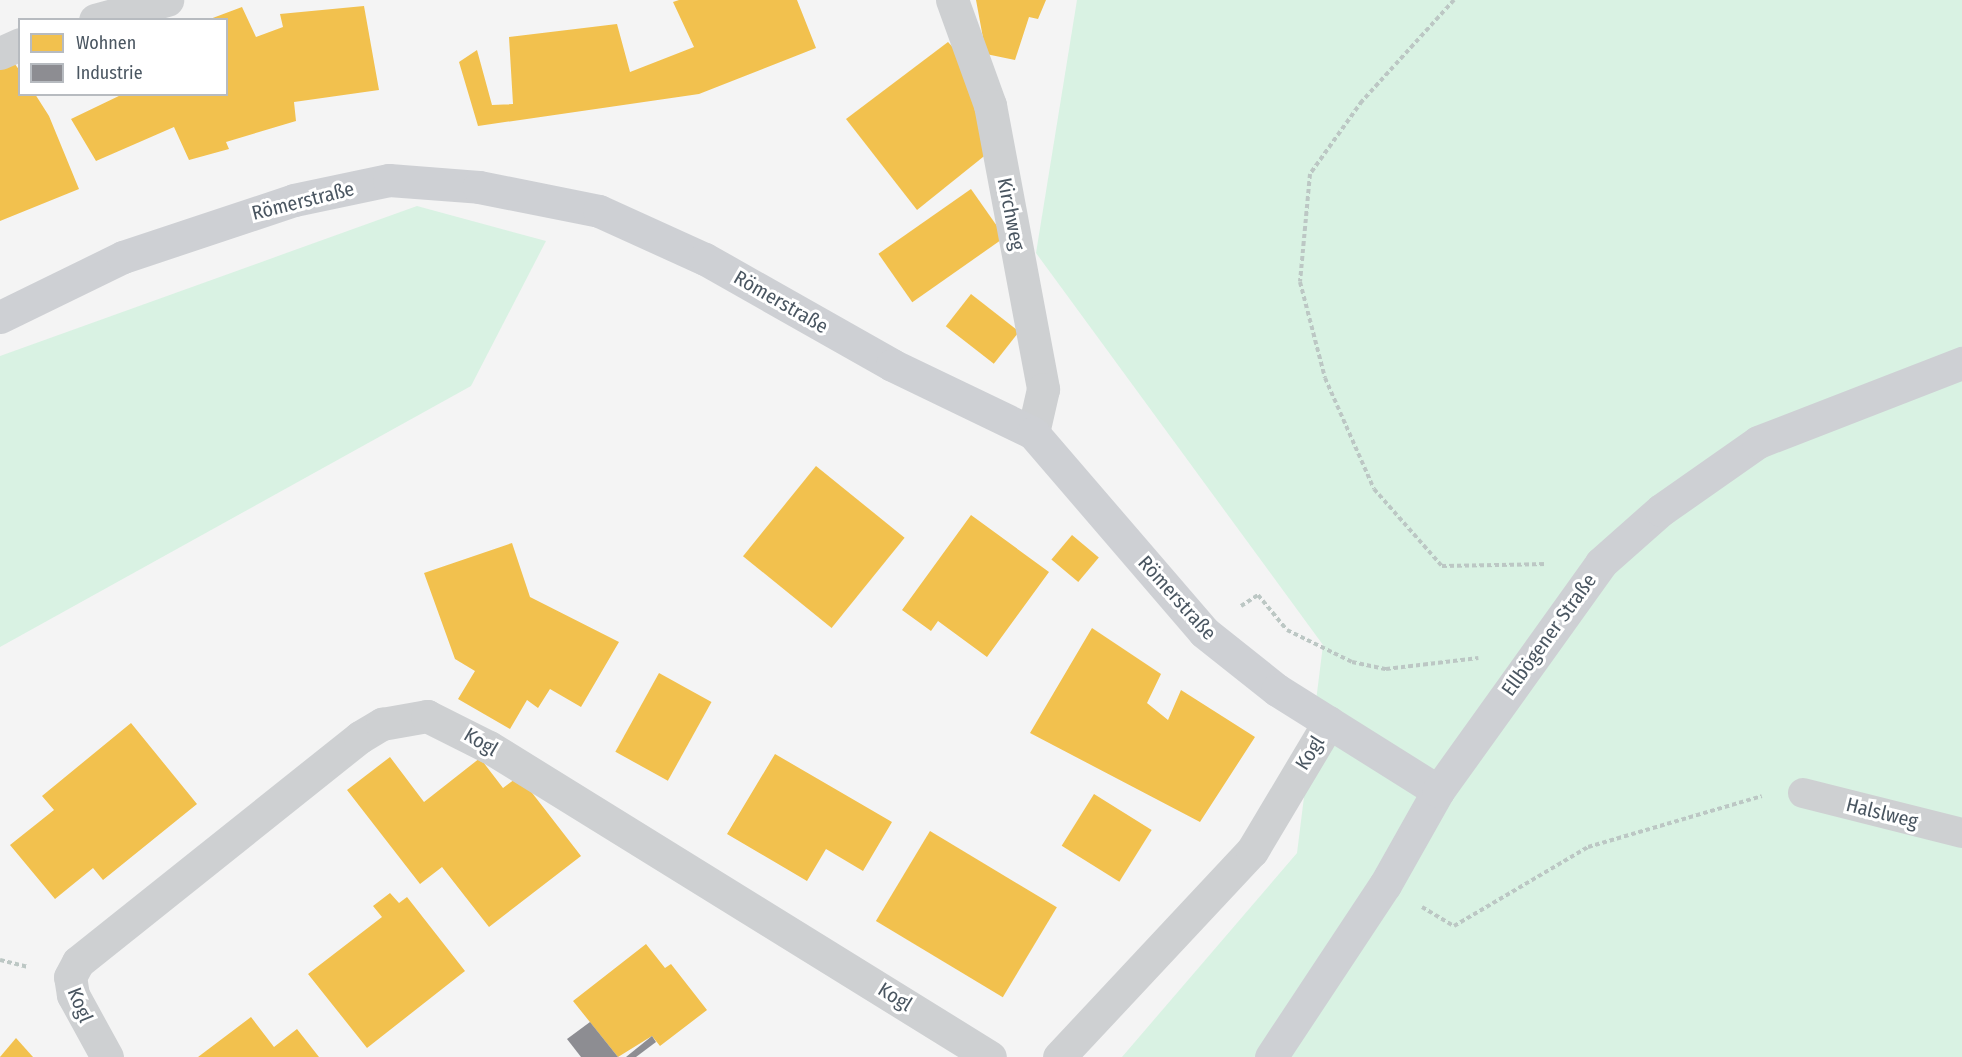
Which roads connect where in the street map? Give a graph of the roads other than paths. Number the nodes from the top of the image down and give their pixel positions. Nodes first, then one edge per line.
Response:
1 (167, 0) edge
2 (952, 0) edge
3 (102, 18) edge
4 (18, 45) edge
5 (0, 53) edge
6 (0, 317) edge
7 (1962, 363) edge
8 (1033, 433) junction
9 (1329, 722) junction
10 (1438, 791) junction
11 (1803, 793) road end
12 (1962, 833) edge
13 (106, 1057) edge
14 (990, 1057) edge
15 (1059, 1057) edge
16 (1271, 1057) edge

1 - 3 street
2 - 8 street, Kirchweg
4 - 5 street
6 - 8 street, Römerstraße
7 - 10 street, Ellbögener Straße
8 - 9 street, Römerstraße
9 - 10 street, Römerstraße
9 - 15 street, Kogl
10 - 16 street, Ellbögener Straße
11 - 12 lane, Halslweg
13 - 14 street, Kogl

